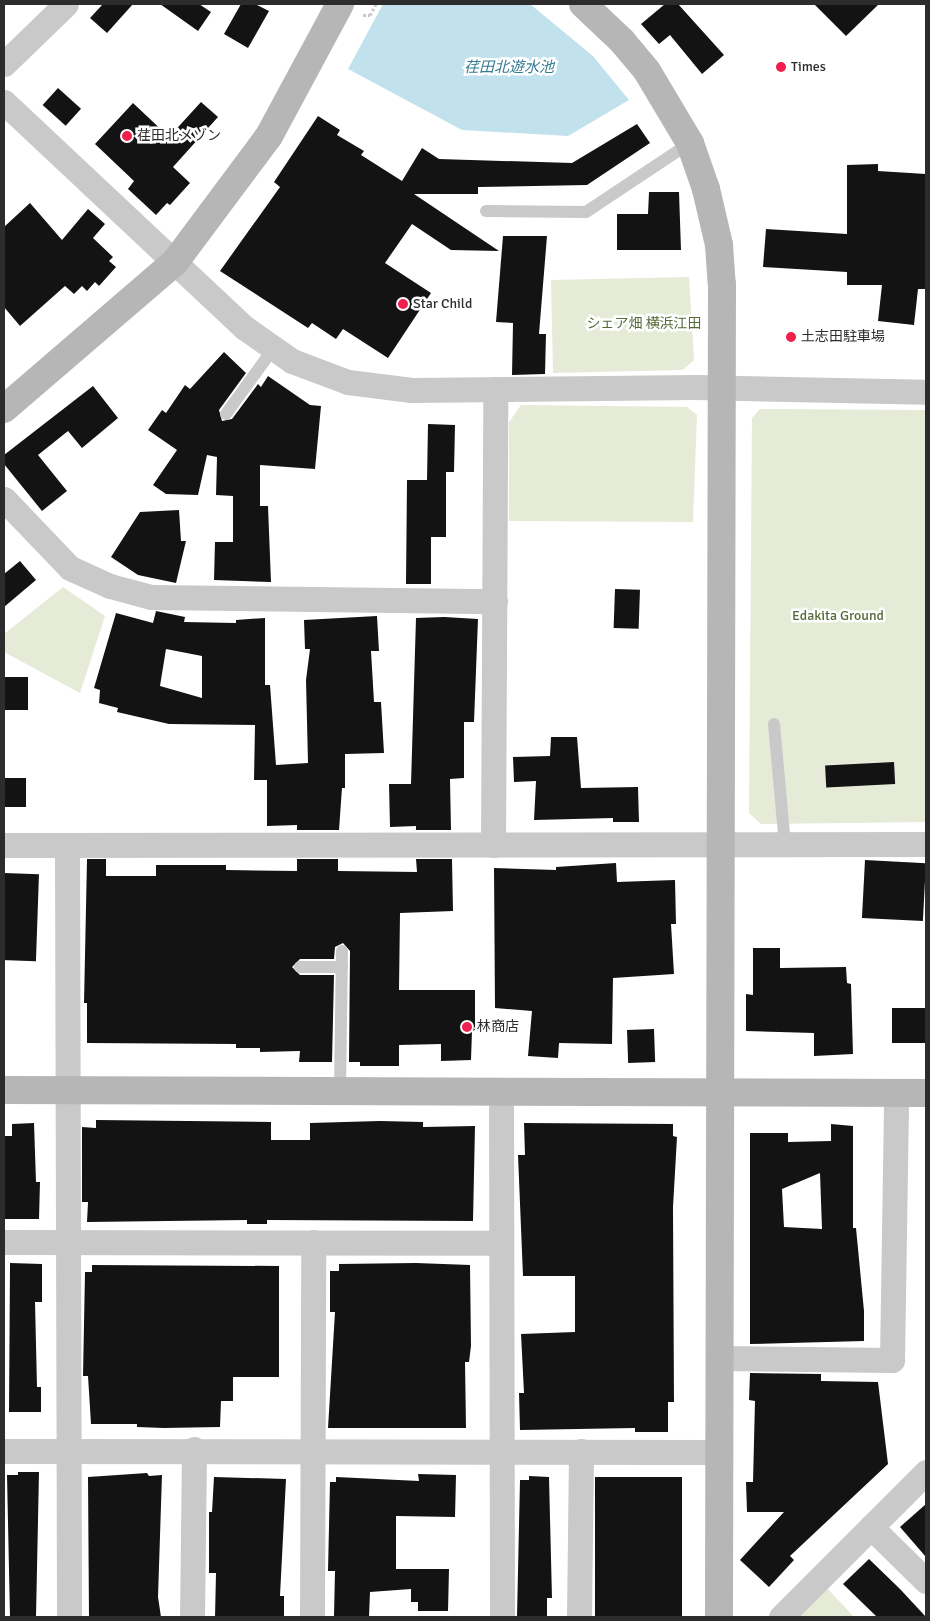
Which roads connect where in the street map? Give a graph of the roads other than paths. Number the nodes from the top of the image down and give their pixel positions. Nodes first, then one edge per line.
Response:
1 (66, 4) edge
2 (340, 4) edge
3 (583, 4) edge
4 (4, 64) edge
5 (4, 102) edge
6 (690, 143) junction
7 (486, 211) dead end
8 (175, 262) junction
9 (273, 349) junction
10 (722, 388) junction
11 (495, 389) junction
12 (926, 392) edge
13 (4, 409) edge
14 (226, 414) dead end
15 (4, 499) edge
16 (495, 601) junction
17 (774, 724) dead end
18 (4, 844) edge
19 (785, 844) junction
20 (926, 844) edge
21 (493, 845) junction
22 (720, 845) junction
23 (66, 846) junction
24 (342, 951) dead end
25 (300, 967) dead end
26 (342, 967) junction
27 (4, 1090) edge
28 (66, 1090) junction
29 (340, 1091) junction
30 (501, 1092) junction
31 (720, 1093) junction
32 (896, 1093) junction
33 (926, 1093) edge
34 (4, 1242) edge
35 (65, 1242) junction
36 (313, 1242) junction
37 (500, 1243) junction
38 (720, 1358) junction
39 (194, 1450) junction
40 (4, 1451) edge
41 (69, 1451) junction
42 (581, 1451) junction
43 (312, 1452) junction
44 (502, 1452) junction
45 (719, 1452) junction
46 (926, 1472) edge
47 (871, 1527) junction
48 (926, 1581) edge
49 (69, 1617) edge
50 (192, 1617) edge
51 (312, 1617) edge
52 (502, 1617) edge
53 (578, 1617) edge
54 (719, 1617) edge
55 (781, 1617) edge

1 - 4 street
2 - 8 street
3 - 6 street
5 - 8 street
6 - 7 lane
6 - 10 street
8 - 9 street
8 - 13 street
9 - 11 street
9 - 14 lane
10 - 11 street
10 - 12 street
10 - 22 street
11 - 16 street
15 - 16 street
16 - 21 street
17 - 19 lane
18 - 23 street
19 - 20 street
19 - 22 street
21 - 22 street
21 - 23 street
22 - 31 street
23 - 28 street
24 - 26 lane
25 - 26 lane
26 - 29 lane
27 - 28 street
28 - 29 street
28 - 35 street
29 - 30 street
30 - 31 street
30 - 37 street
31 - 32 street
31 - 38 street
32 - 33 street
32 - 38 street
34 - 35 street
35 - 36 street
35 - 41 street
36 - 37 street
36 - 43 street
37 - 44 street
38 - 45 street
39 - 41 street
39 - 43 street
39 - 50 street
40 - 41 street
41 - 49 street
42 - 44 street
42 - 45 street
42 - 53 street
43 - 44 street
43 - 51 street
44 - 52 street
45 - 54 street
46 - 47 street
47 - 48 street
47 - 55 street

